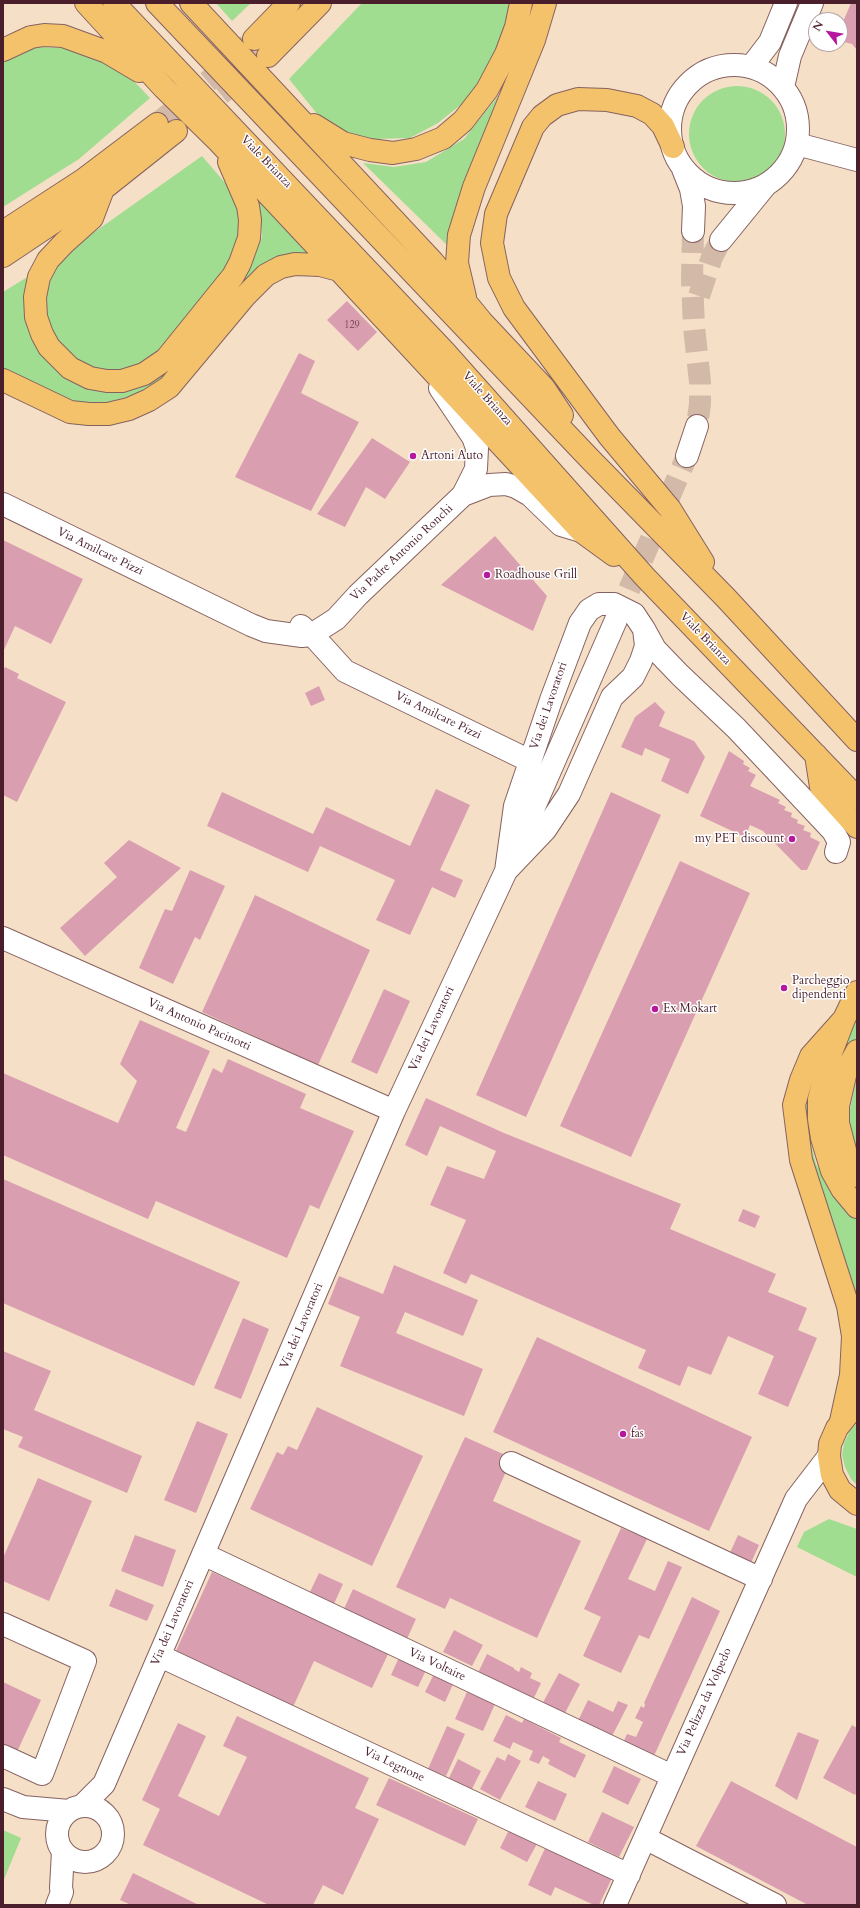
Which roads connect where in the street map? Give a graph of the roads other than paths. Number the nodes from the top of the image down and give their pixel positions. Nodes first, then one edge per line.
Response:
1 (86, 3) edge
2 (114, 3) edge
3 (157, 3) edge
4 (289, 3) edge
5 (521, 3) edge
6 (545, 3) edge
7 (786, 3) edge
8 (812, 3) edge
9 (320, 4) edge
10 (196, 7) edge
11 (254, 39) tunnel mouth
12 (3, 50) edge
13 (268, 56) tunnel mouth
14 (751, 67) junction
15 (783, 86) junction
16 (271, 87) junction
17 (164, 88) junction
18 (219, 142) junction
19 (797, 144) junction
20 (673, 147) junction
21 (857, 160) edge
22 (683, 168) junction
23 (765, 186) junction
24 (103, 189) junction
25 (693, 231) tunnel mouth
26 (3, 232) edge
27 (721, 240) tunnel mouth
28 (3, 256) edge
29 (339, 270) junction
30 (467, 302) junction
31 (431, 370) junction
32 (3, 380) edge
33 (697, 426) tunnel mouth
34 (688, 456) tunnel mouth
35 (589, 458) junction
36 (464, 495) junction
37 (3, 504) edge
38 (581, 532) junction
39 (645, 577) junction
40 (726, 598) junction
41 (341, 612) junction
42 (616, 620) tunnel mouth
43 (644, 629) junction
44 (306, 631) junction
45 (345, 671) junction
46 (680, 675) junction
47 (633, 677) junction
48 (857, 740) edge
49 (816, 755) junction
50 (530, 761) junction
51 (857, 798) edge
52 (857, 827) edge
53 (836, 852) dead end
54 (506, 871) junction
55 (3, 938) edge
56 (857, 992) edge
57 (844, 1019) junction
58 (857, 1051) edge
59 (394, 1111) junction
60 (857, 1176) edge
61 (857, 1207) edge
62 (849, 1414) edge
63 (829, 1456) junction
64 (511, 1463) dead end
65 (840, 1490) junction
66 (796, 1499) junction
67 (857, 1504) edge
68 (203, 1554) junction
69 (761, 1579) junction
70 (3, 1624) edge
71 (160, 1656) junction
72 (3, 1756) edge
73 (672, 1776) junction
74 (104, 1784) junction
75 (3, 1799) edge
76 (23, 1808) junction
77 (75, 1808) junction
78 (107, 1816) junction
79 (645, 1838) junction
80 (60, 1846) junction
81 (84, 1862) junction
82 (629, 1875) junction
83 (59, 1897) edge
84 (615, 1905) edge
85 (775, 1905) edge

1 - 17 main road
2 - 39 main road, Viale Brianza
3 - 35 main road
4 - 11 main road
5 - 16 main road
6 - 30 main road
7 - 14 street
8 - 15 street
9 - 13 main road
10 - 16 main road
12 - 17 main road
14 - 15 street
14 - 20 street
15 - 19 street
16 - 30 main road
17 - 18 main road
18 - 24 main road
18 - 29 main road
19 - 21 street
19 - 23 street
20 - 22 street
20 - 40 main road
22 - 23 street
22 - 25 street
23 - 27 street
24 - 26 main road
24 - 28 main road
29 - 31 main road
29 - 32 main road
30 - 35 main road
31 - 36 street
31 - 38 main road
33 - 34 street
35 - 40 main road
36 - 38 street
36 - 41 street, Via Padre Antonio Ronchi
37 - 44 street, Via Amilcare Pizzi
38 - 39 main road
39 - 49 main road, Viale Brianza
40 - 48 main road
41 - 44 street, Via Padre Antonio Ronchi
41 - 45 street
42 - 54 street, Via dei Lavoratori
43 - 46 street, Via dei Lavoratori
43 - 47 street, Via dei Lavoratori
43 - 50 street, Via dei Lavoratori
44 - 45 street, Via Amilcare Pizzi
45 - 50 street, Via Amilcare Pizzi
46 - 47 street, Via dei Lavoratori
46 - 53 street, Via dei Lavoratori
47 - 54 street, Via dei Lavoratori
49 - 51 main road, Viale Brianza
49 - 52 main road
50 - 54 street, Via dei Lavoratori
54 - 59 street, Via dei Lavoratori
55 - 59 street, Via Antonio Pacinotti
56 - 57 main road
57 - 61 main road
57 - 62 main road
58 - 60 main road
59 - 68 street, Via dei Lavoratori
62 - 63 main road
63 - 65 main road
63 - 66 street, Via Pelizza da Volpedo
64 - 69 street
65 - 66 street
65 - 67 main road
66 - 69 street, Via Pelizza da Volpedo
68 - 71 street, Via dei Lavoratori
68 - 73 street, Via Voltaire
69 - 73 street, Via Pelizza da Volpedo
70 - 72 street
71 - 74 street, Via dei Lavoratori
71 - 82 street, Via Legnone
73 - 79 street, Via Pelizza da Volpedo
74 - 77 street, Via dei Lavoratori
74 - 78 street, Via dei Lavoratori
75 - 76 street
76 - 77 street
76 - 80 street
77 - 78 street
77 - 80 street
78 - 81 street
79 - 82 street, Via Pelizza da Volpedo
79 - 85 street
80 - 81 street
80 - 83 street
81 - 83 street
82 - 84 street, Via Pelizza da Volpedo

